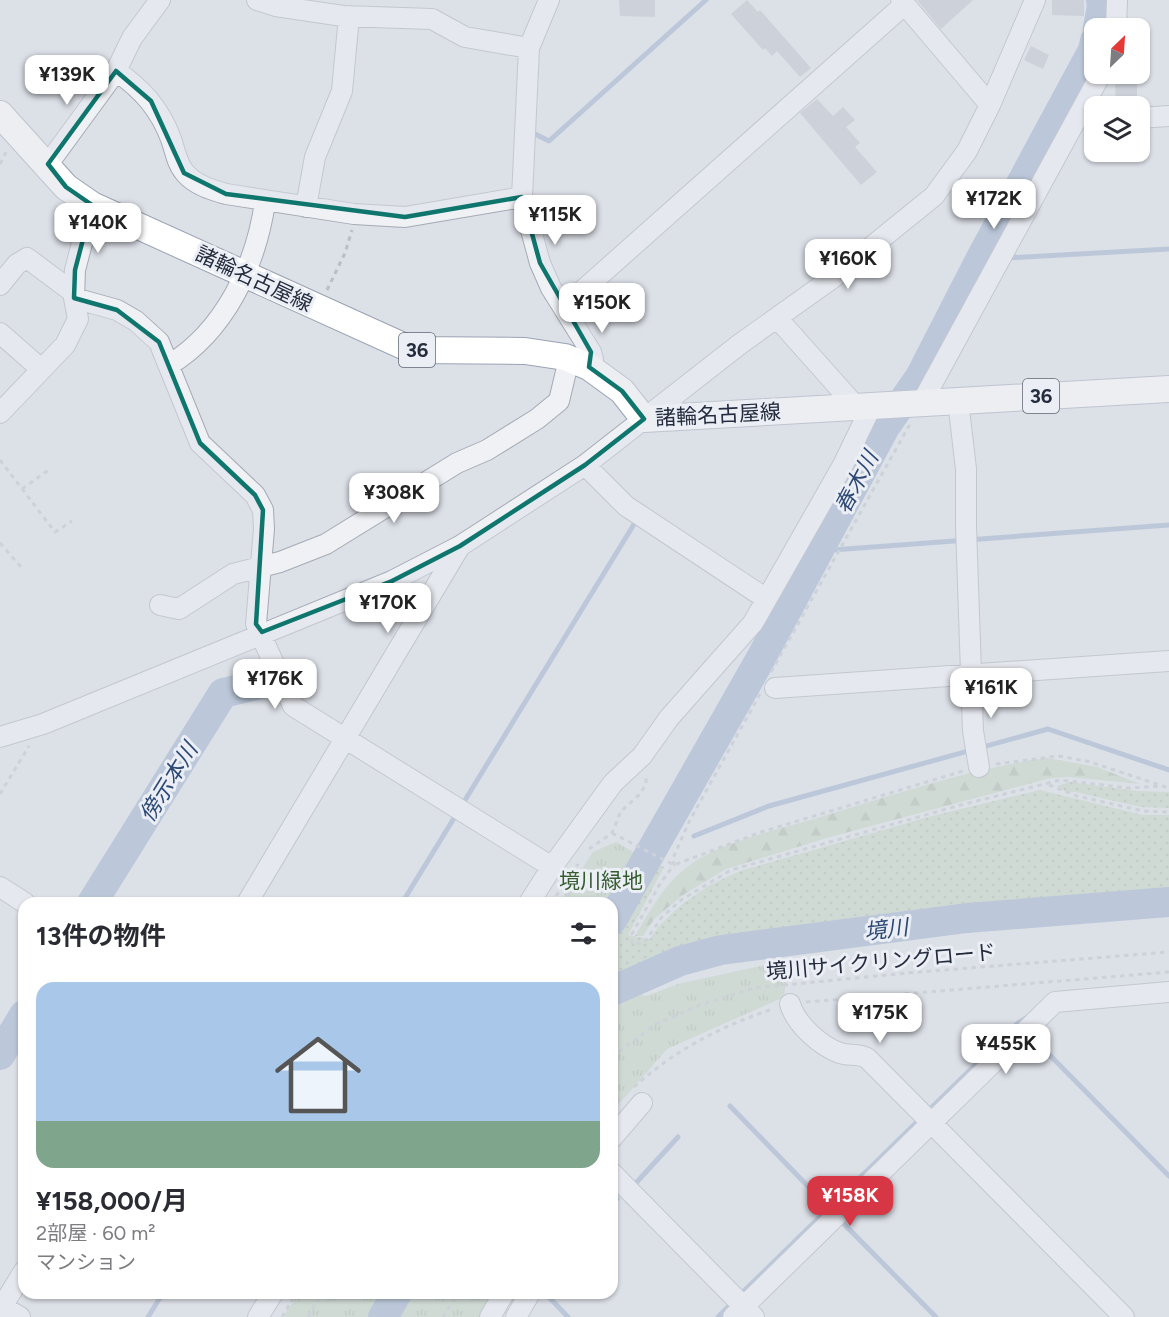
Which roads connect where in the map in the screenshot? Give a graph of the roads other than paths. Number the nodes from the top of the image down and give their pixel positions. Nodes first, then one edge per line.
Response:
1 (159, 0) edge
2 (257, 0) edge
3 (549, 0) edge
4 (1035, 0) edge
5 (1117, 0) edge
6 (903, 2) edge
7 (346, 11) edge
8 (1116, 18) edge
9 (529, 48) junction
10 (116, 71) junction
11 (990, 105) junction
12 (0, 114) edge
13 (1169, 116) edge
14 (1150, 117) edge
15 (1084, 124) edge
16 (48, 164) junction
17 (522, 197) junction
18 (265, 202) junction
19 (92, 206) junction
20 (306, 207) junction
21 (246, 273) junction
22 (0, 285) edge
23 (74, 296) junction
24 (564, 307) junction
25 (777, 318) junction
26 (0, 333) edge
27 (579, 363) junction
28 (169, 365) junction
29 (41, 369) junction
30 (1169, 389) edge
31 (958, 401) junction
32 (917, 404) junction
33 (868, 407) junction
34 (0, 413) edge
35 (644, 419) junction
36 (585, 465) junction
37 (460, 546) junction
38 (260, 567) junction
39 (765, 598) junction
40 (160, 605) dead end
41 (262, 632) junction
42 (1169, 661) edge
43 (971, 674) junction
44 (775, 687) dead end
45 (0, 737) edge
46 (346, 740) junction
47 (979, 767) road end
48 (552, 867) junction
49 (0, 887) edge
50 (251, 897) edge
51 (533, 897) edge
52 (18, 899) edge
53 (1169, 993) edge
54 (790, 1004) road end
55 (633, 1095) road end
56 (930, 1122) junction
57 (618, 1126) edge
58 (618, 1179) edge
59 (18, 1281) edge
60 (269, 1299) edge
61 (500, 1299) edge
62 (526, 1299) edge
63 (1, 1307) edge
64 (744, 1313) edge
65 (20, 1317) edge
66 (258, 1317) edge
67 (490, 1317) edge
68 (516, 1317) edge
69 (1124, 1317) edge

1 - 10 street
2 - 7 street
3 - 9 street
4 - 11 street
5 - 8 street
6 - 11 street
6 - 24 street
7 - 9 street
7 - 20 street
9 - 17 street
10 - 16 street
10 - 18 street
11 - 25 street
12 - 16 main road, 諸輪名古屋線 / 36
13 - 14 street
15 - 32 street
16 - 19 main road, 諸輪名古屋線 / 36
17 - 20 street
17 - 24 street
18 - 20 street
18 - 21 street
19 - 21 main road, 諸輪名古屋線 / 36
19 - 23 street
21 - 27 main road, 諸輪名古屋線 / 36
21 - 28 street
22 - 23 street
23 - 28 street
23 - 29 street
24 - 27 street
25 - 33 street
25 - 35 street
26 - 29 street
27 - 35 main road, 諸輪名古屋線 / 36
27 - 38 street
28 - 38 street
29 - 34 street
30 - 31 main road, 諸輪名古屋線 / 36
31 - 32 main road, 諸輪名古屋線 / 36
31 - 43 street
32 - 33 main road, 諸輪名古屋線 / 36
33 - 35 main road, 諸輪名古屋線 / 36
33 - 39 street
35 - 36 street
36 - 37 street
36 - 39 street
37 - 41 street
37 - 46 street
38 - 40 street
38 - 41 street
39 - 48 street
41 - 45 street
41 - 46 street
42 - 43 street
43 - 44 street
43 - 47 street
46 - 48 street
46 - 50 street
48 - 51 street
49 - 52 street
53 - 56 street
54 - 56 street
55 - 57 street
56 - 64 street
56 - 69 street
58 - 64 street
59 - 63 street
60 - 66 street
61 - 67 street
62 - 68 street
63 - 65 street

